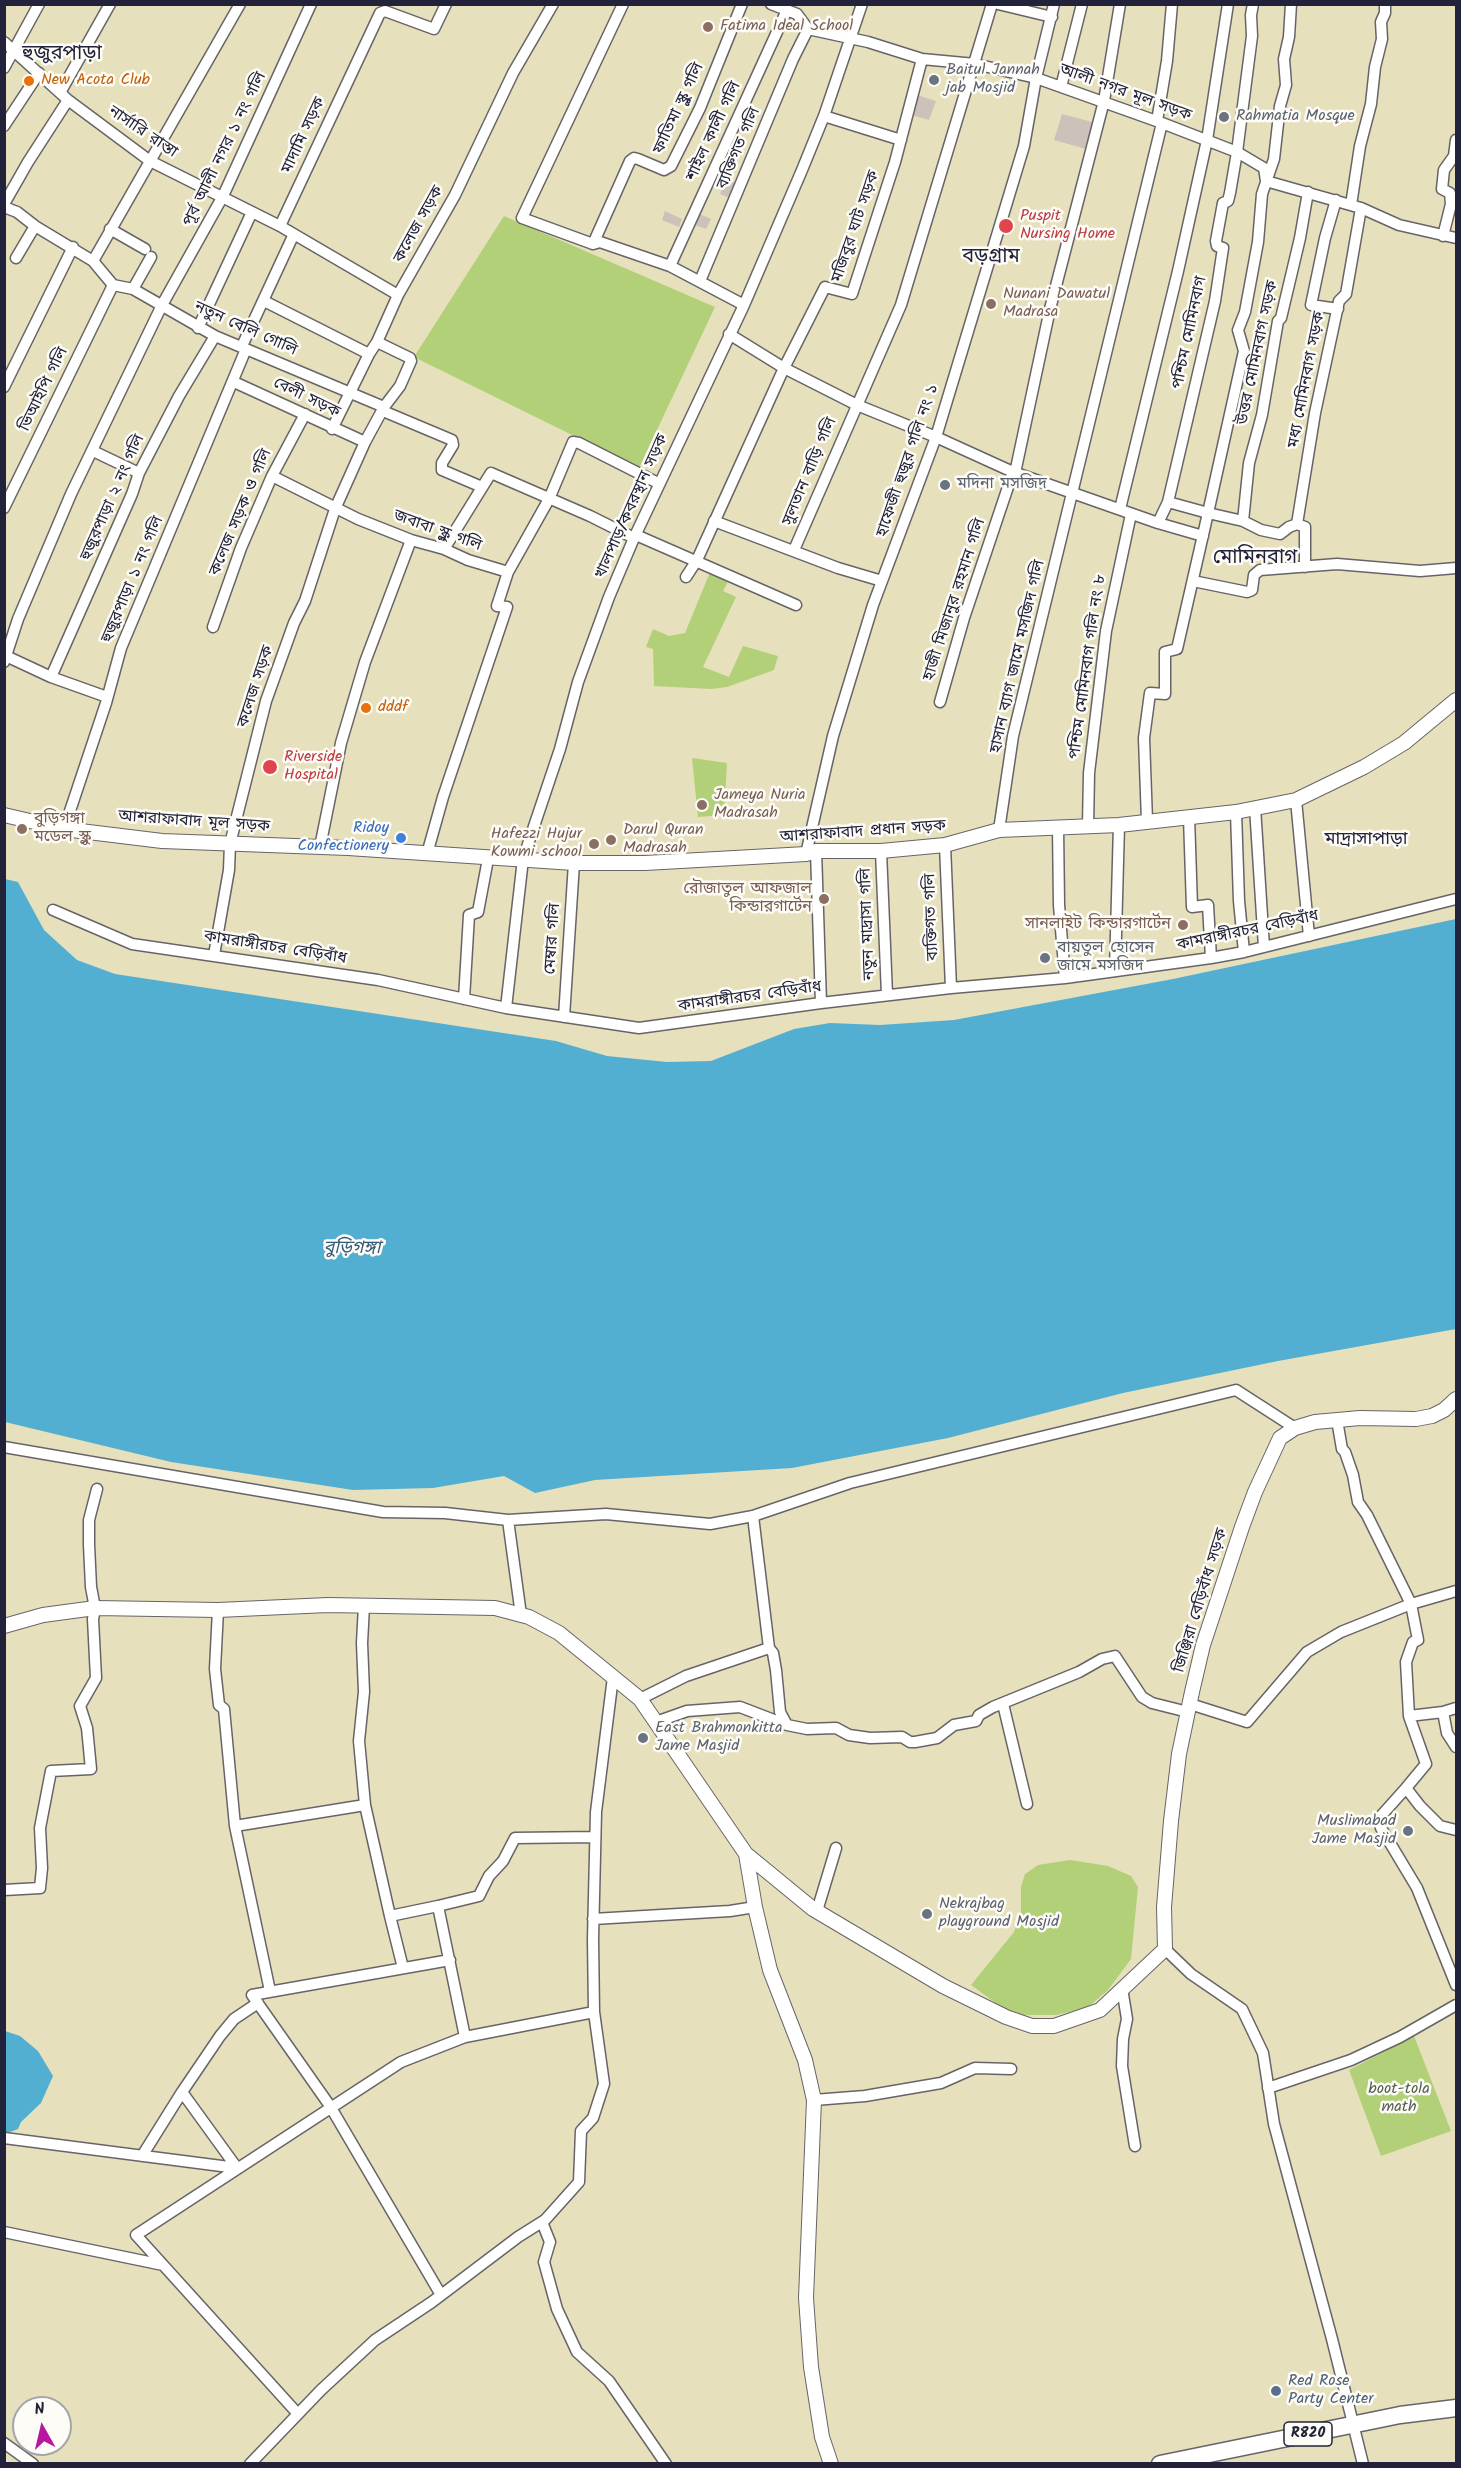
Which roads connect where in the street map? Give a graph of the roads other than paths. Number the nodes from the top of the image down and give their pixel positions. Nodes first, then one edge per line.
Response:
1 (39, 4) edge
2 (110, 4) edge
3 (240, 4) edge
4 (311, 4) edge
5 (446, 4) edge
6 (553, 4) edge
7 (623, 4) edge
8 (742, 4) edge
9 (771, 4) edge
10 (862, 4) edge
11 (992, 4) edge
12 (998, 4) edge
13 (1054, 4) edge
14 (1082, 4) edge
15 (1120, 4) edge
16 (1172, 4) edge
17 (1228, 4) edge
18 (1253, 4) edge
19 (1291, 4) edge
20 (1385, 4) edge
21 (795, 10) edge
22 (1052, 17) junction
23 (808, 29) junction
24 (851, 38) junction
25 (4, 42) edge
26 (14, 52) junction
27 (922, 59) junction
28 (975, 64) junction
29 (4, 68) edge
30 (39, 73) junction
31 (1036, 78) junction
32 (1061, 87) junction
33 (65, 95) junction
34 (1104, 101) junction
35 (824, 116) junction
36 (1159, 122) junction
37 (4, 126) edge
38 (901, 140) junction
39 (1207, 140) junction
40 (1456, 140) edge
41 (1237, 152) junction
42 (150, 161) junction
43 (1266, 181) junction
44 (1308, 192) junction
45 (223, 196) junction
46 (1335, 200) junction
47 (4, 206) edge
48 (1356, 207) junction
49 (252, 212) junction
50 (35, 226) junction
51 (280, 226) junction
52 (110, 229) junction
53 (293, 236) junction
54 (1443, 236) junction
55 (1456, 238) edge
56 (593, 244) junction
57 (73, 247) junction
58 (16, 258) dead end
59 (93, 261) junction
60 (670, 266) junction
61 (700, 281) junction
62 (113, 285) junction
63 (133, 289) junction
64 (398, 295) junction
65 (264, 301) junction
66 (162, 305) junction
67 (744, 305) junction
68 (1338, 309) junction
69 (198, 328) junction
70 (729, 334) junction
71 (214, 336) junction
72 (377, 342) junction
73 (244, 348) junction
74 (369, 354) junction
75 (784, 368) junction
76 (234, 382) junction
77 (4, 387) edge
78 (350, 393) junction
79 (856, 405) junction
80 (383, 409) junction
81 (305, 414) junction
82 (332, 429) junction
83 (936, 437) junction
84 (365, 442) junction
85 (93, 451) junction
86 (139, 473) junction
87 (1014, 473) junction
88 (272, 476) junction
89 (658, 483) junction
90 (482, 487) junction
91 (1073, 492) junction
92 (549, 499) junction
93 (1168, 502) junction
94 (4, 508) edge
95 (335, 508) junction
96 (1120, 509) junction
97 (1208, 513) junction
98 (1131, 514) junction
99 (1243, 521) junction
100 (1158, 523) junction
101 (1298, 524) junction
102 (712, 526) junction
103 (635, 536) junction
104 (1203, 536) junction
105 (411, 540) junction
106 (709, 542) dead end
107 (444, 549) junction
108 (794, 550) junction
109 (697, 560) junction
110 (1305, 567) junction
111 (1456, 568) edge
112 (508, 572) junction
113 (686, 578) dead end
114 (882, 581) junction
115 (1193, 581) junction
116 (796, 605) dead end
117 (213, 627) dead end
118 (5, 659) edge
119 (51, 677) junction
120 (107, 697) junction
121 (1456, 700) edge
122 (939, 702) dead end
123 (1296, 800) junction
124 (1255, 807) junction
125 (1236, 812) junction
126 (4, 815) edge
127 (1190, 818) junction
128 (1147, 821) junction
129 (1119, 825) junction
130 (1088, 826) junction
131 (1058, 827) junction
132 (64, 829) junction
133 (999, 830) junction
134 (230, 844) junction
135 (945, 845) junction
136 (320, 847) junction
137 (348, 848) joint
138 (881, 851) junction
139 (811, 852) junction
140 (427, 854) junction
141 (488, 859) junction
142 (523, 859) junction
143 (574, 863) junction
144 (1456, 900) edge
145 (53, 910) dead end
146 (1309, 936) junction
147 (1264, 947) junction
148 (1244, 952) junction
149 (214, 955) junction
150 (1211, 958) junction
151 (1115, 971) junction
152 (1065, 978) junction
153 (951, 988) junction
154 (887, 995) junction
155 (464, 999) junction
156 (821, 1003) junction
157 (506, 1008) junction
158 (564, 1017) junction
159 (1456, 1399) edge
160 (1337, 1420) junction
161 (1295, 1428) junction
162 (4, 1447) edge
163 (97, 1489) dead end
164 (753, 1516) junction
165 (508, 1520) junction
166 (1456, 1581) edge
167 (1451, 1592) edge
168 (1411, 1604) junction
169 (364, 1606) junction
170 (95, 1608) junction
171 (218, 1610) junction
172 (521, 1615) junction
173 (4, 1626) edge
174 (769, 1648) junction
175 (613, 1677) junction
176 (640, 1699) junction
177 (1003, 1704) junction
178 (1189, 1708) junction
179 (1456, 1708) edge
180 (1443, 1712) junction
181 (1409, 1716) junction
182 (656, 1722) junction
183 (787, 1725) junction
184 (1456, 1747) edge
185 (1406, 1788) junction
186 (1027, 1803) dead end
187 (365, 1805) junction
188 (235, 1826) junction
189 (1456, 1830) edge
190 (595, 1837) junction
191 (836, 1848) dead end
192 (746, 1854) junction
193 (4, 1890) edge
194 (438, 1906) junction
195 (755, 1907) junction
196 (817, 1911) junction
197 (390, 1916) junction
198 (593, 1919) junction
199 (1165, 1949) junction
200 (450, 1960) junction
201 (403, 1968) junction
202 (1456, 1985) edge
203 (1122, 1988) junction
204 (270, 1991) junction
205 (258, 2003) junction
206 (1456, 2005) edge
207 (594, 2012) junction
208 (465, 2037) junction
209 (1011, 2069) dead end
210 (1268, 2088) junction
211 (182, 2092) junction
212 (814, 2100) junction
213 (330, 2106) junction
214 (4, 2138) edge
215 (1135, 2146) dead end
216 (142, 2156) junction
217 (237, 2168) junction
218 (542, 2222) junction
219 (4, 2232) edge
220 (164, 2265) junction
221 (441, 2295) junction
222 (1456, 2408) edge
223 (298, 2414) junction
224 (1353, 2425) junction
225 (4, 2443) edge
226 (33, 2463) edge
227 (250, 2463) edge
228 (666, 2463) edge
229 (831, 2463) edge
230 (1160, 2463) edge
231 (1363, 2463) edge

1 - 26 street
2 - 33 street
3 - 42 street
4 - 45 street, পূর্ব আলী নগর ১ নং গলি
5 - 51 street, মাদামি সড়ক
6 - 64 street, কলেজ সড়ক
7 - 56 street
8 - 56 street, ফাতিমা স্কুল গলি
9 - 21 street
10 - 24 street, খালপাড়/কবরস্থান সড়ক
11 - 28 street
12 - 22 street
13 - 22 street, হাফেজী হুজুর গলি নং ১
14 - 32 street
15 - 34 street
16 - 36 street
17 - 39 street
18 - 41 street
19 - 43 street
20 - 48 street, মধ্য মোমিনবাগ সড়ক
21 - 23 street
21 - 60 street, শাইল কালী গলি
22 - 31 street, হাফেজী হুজুর গলি নং ১
23 - 24 street, আলী নগর মূল সড়ক
23 - 61 street, ব্যক্তিগত গলি
24 - 27 street, আলী নগর মূল সড়ক
24 - 35 street, খালপাড়/কবরস্থান সড়ক
25 - 26 street, নার্সারি রাস্তা
26 - 29 street
26 - 30 street, নার্সারি রাস্তা
27 - 28 street, আলী নগর মূল সড়ক
27 - 38 street, মজিবুর ঘাট সড়ক
28 - 31 street, আলী নগর মূল সড়ক
28 - 79 street
30 - 33 street, নার্সারি রাস্তা
30 - 37 street
31 - 32 street, আলী নগর মূল সড়ক
31 - 83 street, হাফেজী হুজুর গলি নং ১
32 - 34 street, আলী নগর মূল সড়ক
33 - 42 street, নার্সারি রাস্তা
33 - 47 street
34 - 36 street, আলী নগর মূল সড়ক
34 - 87 street
35 - 38 street
35 - 67 street, খালপাড়/কবরস্থান সড়ক
36 - 39 street, আলী নগর মূল সড়ক
36 - 91 street
38 - 75 street, মজিবুর ঘাট সড়ক
39 - 41 street, আলী নগর মূল সড়ক
39 - 96 street
40 - 54 street
41 - 43 street, আলী নগর মূল সড়ক
41 - 93 street, পশ্চিম মোমিনবাগ
42 - 45 street, নার্সারি রাস্তা
42 - 52 street
43 - 44 street
43 - 97 street
44 - 46 street
44 - 99 street, উত্তর মোমিনবাগ সড়ক
45 - 49 street, নার্সারি রাস্তা
45 - 66 street, পূর্ব আলী নগর ১ নং গলি
46 - 48 street
46 - 68 street
47 - 50 street
48 - 54 street
48 - 68 street, মধ্য মোমিনবাগ সড়ক
49 - 51 street, নার্সারি রাস্তা
49 - 69 street
50 - 57 street
50 - 58 street
51 - 53 street
52 - 59 street
52 - 63 street
53 - 64 street
53 - 65 street
54 - 55 street
56 - 60 street
57 - 59 street
57 - 77 street
59 - 62 street
60 - 61 street
61 - 67 street
62 - 63 street, নতুন বেলি গোলি
62 - 94 street, ভিআইপি গলি
63 - 66 street, নতুন বেলি গোলি
64 - 72 street, কলেজ সড়ক
65 - 73 street
65 - 74 street
66 - 69 street, নতুন বেলি গোলি
66 - 85 street
67 - 70 street, খালপাড়/কবরস্থান সড়ক
68 - 101 street, মধ্য মোমিনবাগ সড়ক
69 - 71 street, নতুন বেলি গোলি
70 - 75 street
70 - 89 street, খালপাড়/কবরস্থান সড়ক
71 - 73 street, নতুন বেলি গোলি
71 - 86 street, হুজুরপাড়া ২ নং গলি
72 - 74 street
72 - 80 street
73 - 76 street, হুজুরপাড়া ১ নং গলি
73 - 78 street, নতুন বেলি গোলি
74 - 78 street
75 - 79 street
75 - 102 street
76 - 81 street, বেলী সড়ক
76 - 120 street, হুজুরপাড়া ১ নং গলি
78 - 80 street, নতুন বেলি গোলি
78 - 82 street
79 - 83 street
79 - 108 street, সুলতান বাড়ি গলি
80 - 84 street
80 - 90 street, নতুন বেলি গোলি
81 - 82 street, বেলী সড়ক
81 - 88 street, কলেজ সড়ক ও গলি
82 - 84 street, বেলী সড়ক
83 - 87 street
83 - 114 street, হাফেজী হুজুর গলি নং ১
84 - 95 street, কলেজ সড়ক
85 - 86 street
85 - 118 street
86 - 119 street, হুজুরপাড়া ২ নং গলি
87 - 91 street
87 - 122 street, হাজী মিজানুর রহমান গলি
88 - 95 street, জবাবা স্কুল গলি
88 - 117 street, কলেজ সড়ক ও গলি
89 - 92 street
89 - 103 street, খালপাড়/কবরস্থান সড়ক
90 - 92 street
90 - 107 street
91 - 96 street
91 - 133 street, হাসান ব্যাগ জামে মসজিদ গলি
92 - 103 street
92 - 112 street
93 - 97 street
93 - 100 street, পশ্চিম মোমিনবাগ
95 - 105 street, জবাবা স্কুল গলি
95 - 134 street, কলেজ সড়ক
96 - 98 street
97 - 99 street
97 - 104 street
98 - 100 street
98 - 130 street, পশ্চিম মোমিনবাগ গলি নং ৮
99 - 101 street
100 - 104 street
101 - 110 street
102 - 106 street
102 - 108 street
102 - 109 street
103 - 109 street
103 - 142 street, খালপাড়/কবরস্থান সড়ক
104 - 115 street
105 - 107 street, জবাবা স্কুল গলি
105 - 136 street
107 - 112 street, জবাবা স্কুল গলি
108 - 114 street
109 - 113 street
109 - 116 street
110 - 111 street
110 - 115 street
112 - 140 street
114 - 139 street, হাফেজী হুজুর গলি নং ১
115 - 128 street
118 - 119 street
119 - 120 street
120 - 132 street, হুজুরপাড়া ১ নং গলি
121 - 123 street, আশরাফাবাদ প্রধান সড়ক
123 - 124 street, আশরাফাবাদ প্রধান সড়ক
123 - 146 street
124 - 125 street, আশরাফাবাদ প্রধান সড়ক
124 - 147 street
125 - 127 street, আশরাফাবাদ প্রধান সড়ক
125 - 148 street
126 - 132 street, আশরাফাবাদ মূল সড়ক
127 - 128 street, আশরাফাবাদ প্রধান সড়ক
127 - 150 street
128 - 129 street, আশরাফাবাদ প্রধান সড়ক
129 - 130 street, আশরাফাবাদ প্রধান সড়ক
129 - 151 street
130 - 131 street, আশরাফাবাদ প্রধান সড়ক
131 - 133 street, আশরাফাবাদ প্রধান সড়ক
131 - 152 street
132 - 134 street, আশরাফাবাদ মূল সড়ক
133 - 135 street, আশরাফাবাদ প্রধান সড়ক
134 - 136 street, আশরাফাবাদ মূল সড়ক
134 - 149 street, কলেজ সড়ক
135 - 138 street, আশরাফাবাদ প্রধান সড়ক
135 - 153 street, ব্যক্তিগত গলি
136 - 137 street, আশরাফাবাদ মূল সড়ক
137 - 140 street, আশরাফাবাদ প্রধান সড়ক
138 - 139 street, আশরাফাবাদ প্রধান সড়ক
138 - 154 street, নতুন মাদ্রাসা গলি
139 - 143 street, আশরাফাবাদ প্রধান সড়ক
139 - 156 street, হাফেজী হুজুর গলি নং ১
140 - 141 street, আশরাফাবাদ প্রধান সড়ক
141 - 142 street, আশরাফাবাদ প্রধান সড়ক
141 - 155 street
142 - 143 street, আশরাফাবাদ প্রধান সড়ক
142 - 157 street, খালপাড়/কবরস্থান সড়ক
143 - 158 street, মেম্বার গলি
144 - 146 street, কামরাঙ্গীরচর বেড়িবাঁধ
145 - 149 street, কামরাঙ্গীরচর বেড়িবাঁধ
146 - 147 street, কামরাঙ্গীরচর বেড়িবাঁধ
147 - 148 street, কামরাঙ্গীরচর বেড়িবাঁধ
148 - 150 street, কামরাঙ্গীরচর বেড়িবাঁধ
149 - 155 street, কামরাঙ্গীরচর বেড়িবাঁধ
150 - 151 street, কামরাঙ্গীরচর বেড়িবাঁধ
151 - 152 street, কামরাঙ্গীরচর বেড়িবাঁধ
152 - 153 street, কামরাঙ্গীরচর বেড়িবাঁধ
153 - 154 street, কামরাঙ্গীরচর বেড়িবাঁধ
154 - 156 street, কামরাঙ্গীরচর বেড়িবাঁধ
155 - 157 street, কামরাঙ্গীরচর বেড়িবাঁধ
156 - 158 street, কামরাঙ্গীরচর বেড়িবাঁধ
157 - 158 street, কামরাঙ্গীরচর বেড়িবাঁধ
159 - 160 street
160 - 161 street
160 - 168 street
161 - 164 street
161 - 178 street, জিঞ্জিরা বেড়িবাঁধ সড়ক
162 - 165 street
163 - 170 street
164 - 165 street
164 - 174 street
165 - 172 street
166 - 167 street
167 - 168 street
168 - 178 street
168 - 181 street
169 - 171 street
169 - 172 street
169 - 187 street
170 - 171 street
170 - 173 street
170 - 193 street
171 - 188 street
172 - 175 street
174 - 176 street
174 - 183 street
175 - 176 street
175 - 190 street
176 - 182 street
177 - 178 street
177 - 183 street
177 - 186 street
178 - 199 street, জিঞ্জিরা বেড়িবাঁধ সড়ক
179 - 180 street
180 - 181 street
180 - 184 street
181 - 185 street
182 - 183 street
182 - 192 street
185 - 189 street
185 - 202 street
187 - 188 street
187 - 197 street
188 - 204 street
190 - 194 street
190 - 198 street
191 - 196 street
192 - 195 street
192 - 196 street
194 - 197 street
194 - 200 street
195 - 198 street
195 - 212 street
196 - 203 street
197 - 201 street
198 - 207 street
199 - 203 street
199 - 210 street
200 - 201 street
200 - 208 street
201 - 204 street
203 - 215 street
204 - 205 street
205 - 211 street
205 - 213 street
206 - 210 street
207 - 208 street
207 - 218 street
208 - 213 street
209 - 212 street
210 - 224 street
211 - 216 street
211 - 217 street
212 - 229 street
213 - 217 street
213 - 221 street
214 - 216 street
216 - 217 street
217 - 220 street
218 - 221 street
218 - 228 street
219 - 220 street
220 - 223 street
221 - 223 street
222 - 224 main road, R820
223 - 227 street
224 - 230 main road, R820
224 - 231 street
225 - 226 street

